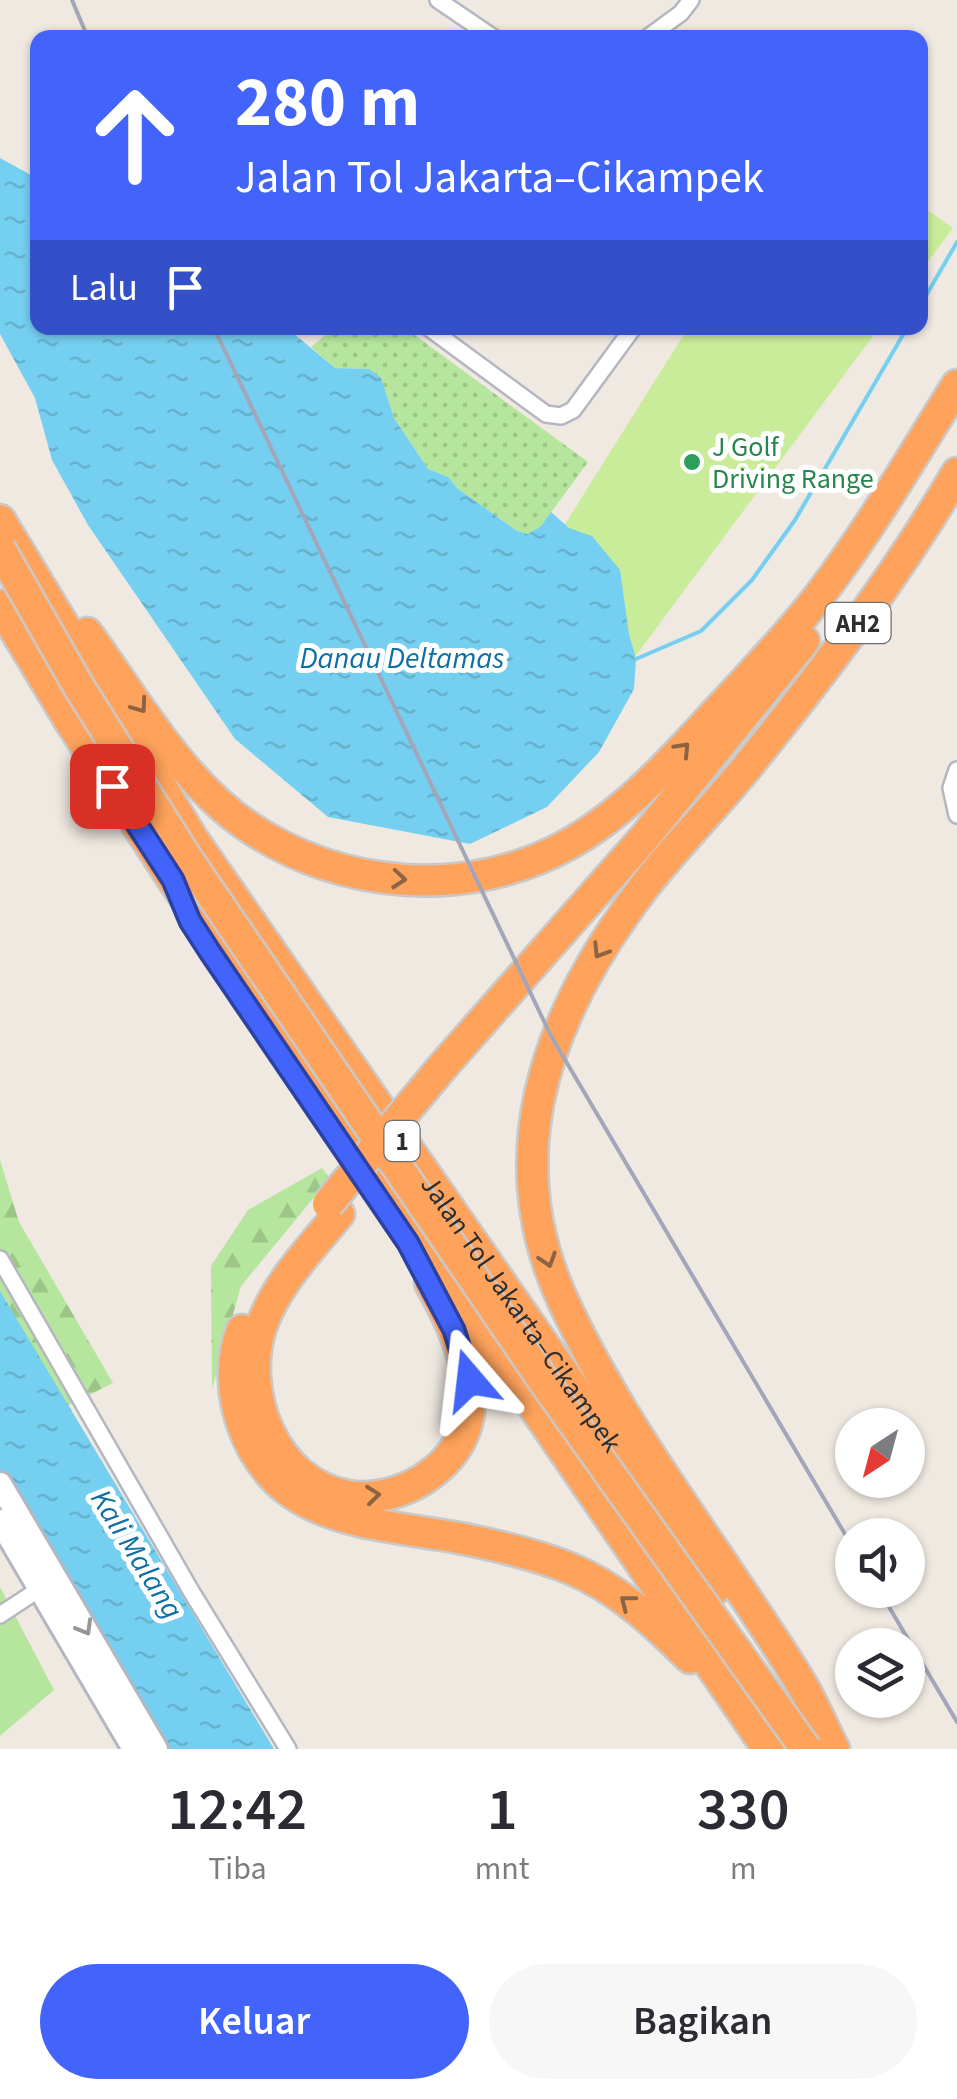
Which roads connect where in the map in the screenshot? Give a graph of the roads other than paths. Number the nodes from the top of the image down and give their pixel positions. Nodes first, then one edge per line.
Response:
1 (438, 0) edge
2 (691, 0) edge
3 (482, 30) edge
4 (658, 30) edge
5 (438, 335) edge
6 (627, 335) edge
7 (957, 385) edge
8 (957, 418) edge
9 (957, 450) edge
10 (957, 472) edge
11 (0, 517) edge
12 (0, 549) edge
13 (0, 571) edge
14 (0, 606) edge
15 (742, 761) junction
16 (957, 770) edge
17 (957, 815) edge
18 (173, 880) junction
19 (450, 1072) junction
20 (334, 1209) junction
21 (0, 1258) edge
22 (0, 1484) edge
23 (0, 1521) edge
24 (48, 1584) junction
25 (0, 1614) edge
26 (773, 1748) edge
27 (134, 1749) edge
28 (156, 1749) edge
29 (288, 1749) edge
30 (806, 1749) edge
31 (825, 1749) edge
32 (834, 1749) edge

1 - 3 street
2 - 4 street
5 - 6 street
11 -> 7 highway
8 - 19 highway
9 - 15 highway, AH2
10 - 15 highway, AH2
11 - 31 highway, Jalan Tol Jakarta–Cikampek / 1
12 - 30 highway, 1, bridge
13 - 26 highway, 1
14 - 18 highway, Jalan Tol Jakarta–Cikampek / 1
15 - 19 highway
15 -> 32 highway
16 - 17 street
20 -> 18 highway
18 - 26 highway, Jalan Tol Jakarta–Cikampek / 1
19 - 20 highway
26 -> 20 highway
21 - 29 street
22 - 24 main road
23 - 24 main road
24 - 25 street
24 - 27 main road
24 -> 28 main road

